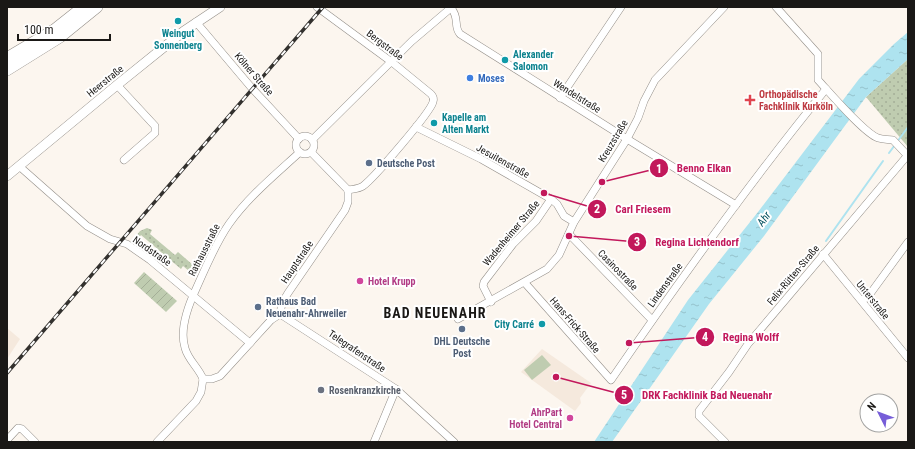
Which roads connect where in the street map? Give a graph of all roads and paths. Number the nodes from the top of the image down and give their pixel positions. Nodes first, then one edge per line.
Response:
1 (83, 7) edge
2 (97, 7) edge
3 (220, 7) edge
4 (317, 7) edge
5 (621, 7) edge
6 (724, 7) edge
7 (776, 7) edge
8 (451, 8) edge
9 (196, 22) junction
10 (7, 58) edge
11 (391, 62) junction
12 (7, 70) edge
13 (116, 85) junction
14 (826, 89) junction
15 (560, 98) junction
16 (416, 127) junction
17 (299, 139) junction
18 (627, 139) junction
19 (312, 140) junction
20 (300, 152) junction
21 (311, 152) junction
22 (908, 156) edge
23 (124, 160) dead end
24 (19, 166) junction
25 (7, 176) edge
26 (348, 190) junction
27 (552, 199) junction
28 (736, 205) junction
29 (574, 222) junction
30 (569, 234) junction
31 (908, 242) edge
32 (823, 254) junction
33 (525, 283) junction
34 (193, 296) junction
35 (862, 301) junction
36 (491, 302) junction
37 (280, 314) junction
38 (458, 319) dead end
39 (652, 320) junction
40 (250, 343) junction
41 (908, 358) edge
42 (203, 379) junction
43 (611, 380) joint
44 (396, 389) junction
45 (7, 440) edge
46 (35, 442) edge
47 (157, 442) edge
48 (374, 442) edge
49 (454, 442) edge
50 (725, 442) edge

1 - 10 highway
2 - 12 highway
3 - 9 main road, Heerstraße
4 - 11 street, Bergstraße
5 - 15 street
6 - 18 street, Kreuzstraße
7 - 14 street
8 - 11 street
8 - 15 street, Wendelstraße
9 - 13 main road, Heerstraße
9 - 17 street, Kölner Straße
11 - 16 street, Bergstraße
11 - 19 street
13 - 23 street
13 - 24 main road, Heerstraße
14 - 22 street
14 - 28 street, Lindenstraße
15 - 18 street, Wendelstraße
16 - 26 street
16 - 27 street, Jesuitenstraße
17 - 19 street
17 - 20 street
18 - 28 street, Wendelstraße
18 - 29 street, Kreuzstraße
19 - 21 street
20 - 21 street
20 - 34 street, Rathausstraße
21 - 26 street
22 - 32 street, Felix-Rütten-Straße
24 - 25 main road, Heerstraße
24 - 34 street, Nordstraße
26 - 37 street, Hauptstraße
27 - 29 street, Jesuitenstraße
27 - 36 street, Wadenheimer Straße
28 - 39 street, Lindenstraße
29 - 30 street, Kreuzstraße
30 - 33 street, Kreuzstraße
30 - 39 street, Casinostraße
31 - 35 street
32 - 35 street, Unterstraße
32 - 50 street, Felix-Rütten-Straße
33 - 36 street, Kreuzstraße
33 - 43 street, Hans-Frick-Straße
34 - 40 street, Nordstraße
34 - 42 street, Rathausstraße
35 - 41 street, Unterstraße
36 - 38 street, Kreuzstraße
37 - 40 street
37 - 44 street, Telegrafenstraße
39 - 43 street, Lindenstraße
40 - 42 street
42 - 47 street
44 - 48 street
44 - 49 street, Telegrafenstraße
45 - 46 street

